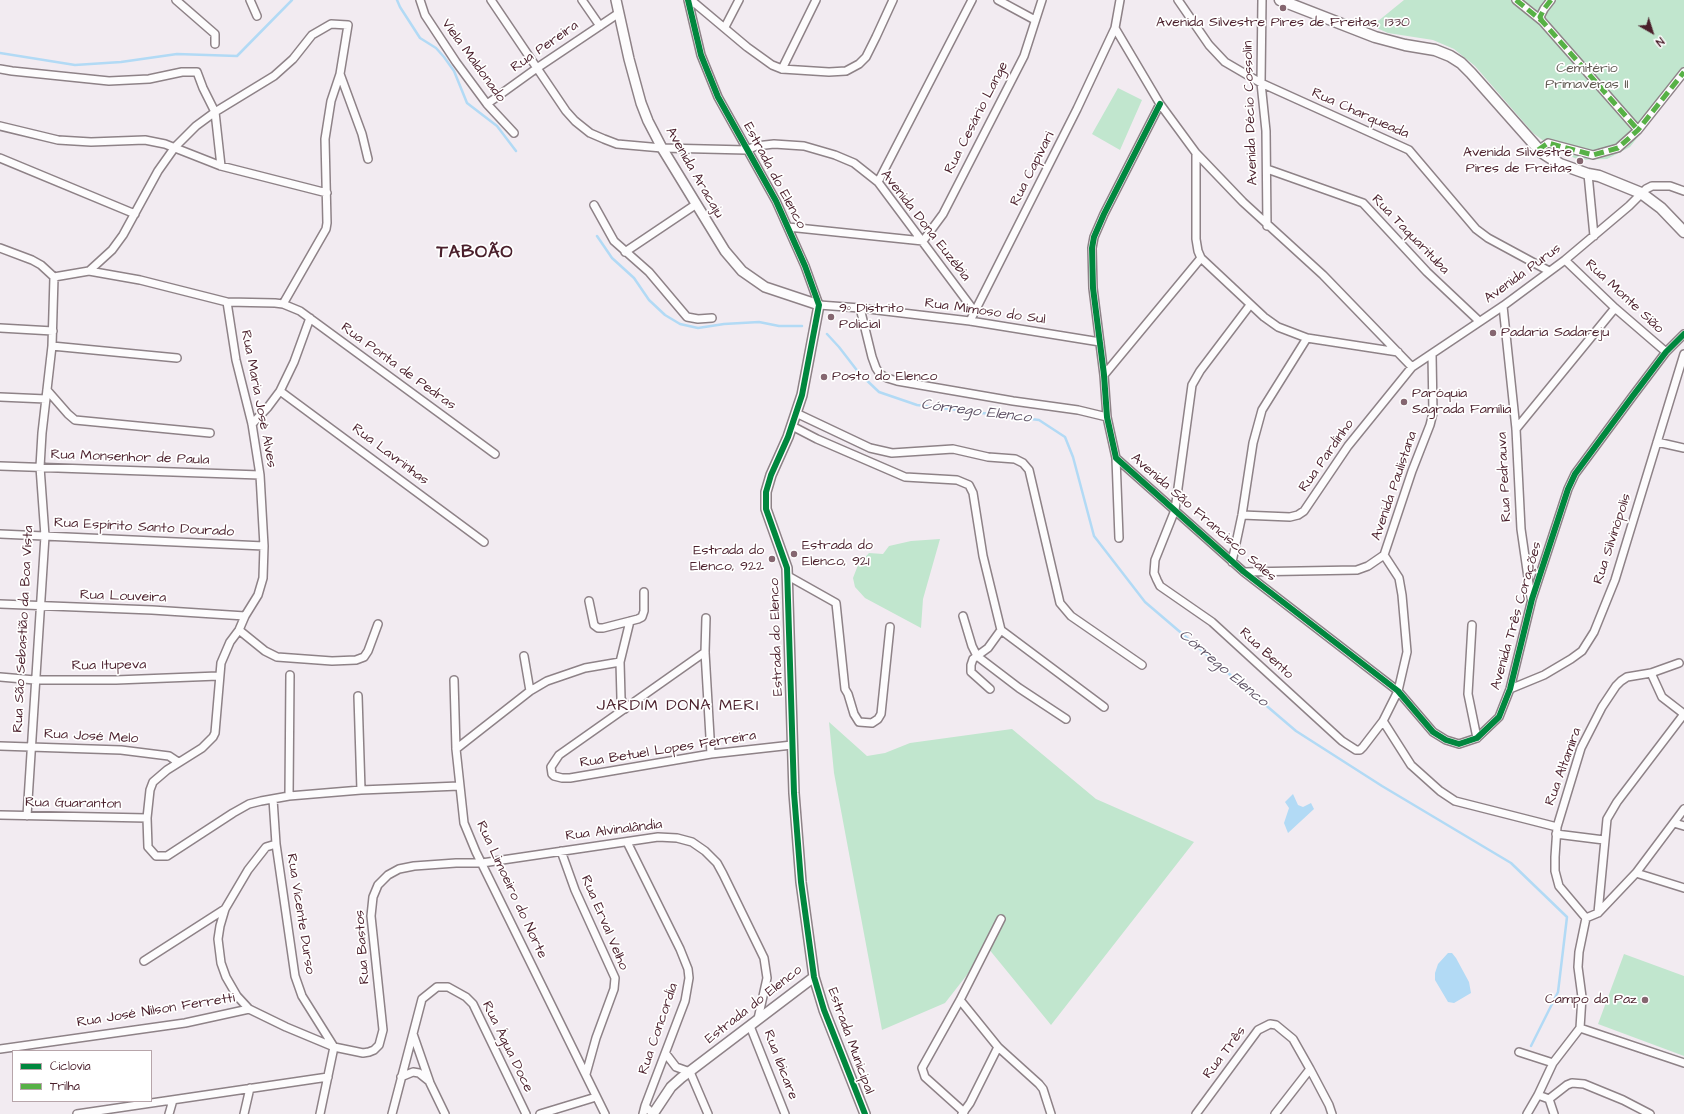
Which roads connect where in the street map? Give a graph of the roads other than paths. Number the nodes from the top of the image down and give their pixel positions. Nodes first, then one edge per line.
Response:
1 (176, 0) edge
2 (250, 0) edge
3 (420, 0) edge
4 (491, 0) edge
5 (582, 0) edge
6 (616, 0) edge
7 (688, 0) edge
8 (691, 0) edge
9 (739, 0) edge
10 (816, 0) edge
11 (893, 0) edge
12 (972, 0) edge
13 (998, 0) edge
14 (1042, 0) edge
15 (1120, 0) edge
16 (1178, 0) edge
17 (1262, 0) edge
18 (1280, 0) edge
19 (1516, 0) edge
20 (1551, 0) edge
21 (619, 13) junction
22 (257, 16) dead end
23 (1035, 20) junction
24 (1542, 21) junction
25 (600, 26) junction
26 (725, 27) junction
27 (1115, 28) junction
28 (215, 44) dead end
29 (0, 68) edge
30 (537, 68) junction
31 (782, 69) junction
32 (1684, 72) edge
33 (340, 74) junction
34 (1261, 83) junction
35 (486, 104) junction
36 (1160, 104) junction
37 (215, 112) junction
38 (0, 126) edge
39 (1638, 130) junction
40 (514, 133) dead end
41 (175, 147) junction
42 (662, 148) junction
43 (747, 150) junction
44 (1538, 150) junction
45 (1196, 153) junction
46 (0, 158) edge
47 (368, 159) dead end
48 (221, 166) junction
49 (1267, 168) junction
50 (1588, 174) junction
51 (878, 182) junction
52 (1684, 191) edge
53 (327, 193) junction
54 (1641, 193) junction
55 (594, 205) dead end
56 (695, 205) junction
57 (135, 214) junction
58 (1267, 226) junction
59 (788, 227) junction
60 (1684, 232) edge
61 (1594, 236) junction
62 (923, 241) junction
63 (3, 250) edge
64 (625, 252) junction
65 (0, 255) edge
66 (1201, 258) junction
67 (1565, 260) junction
68 (89, 271) junction
69 (1549, 271) junction
70 (54, 277) junction
71 (227, 302) junction
72 (283, 304) junction
73 (819, 305) junction
74 (1250, 305) junction
75 (1502, 306) junction
76 (860, 308) junction
77 (1616, 308) junction
78 (975, 312) junction
79 (310, 318) junction
80 (712, 318) dead end
81 (970, 321) junction
82 (1479, 321) junction
83 (0, 328) edge
84 (53, 331) junction
85 (1684, 334) edge
86 (1307, 338) junction
87 (1100, 342) junction
88 (52, 346) junction
89 (1398, 352) junction
90 (1666, 352) junction
91 (1432, 354) junction
92 (1684, 354) edge
93 (177, 358) dead end
94 (1412, 367) junction
95 (1104, 375) junction
96 (47, 390) junction
97 (280, 390) junction
98 (0, 397) edge
99 (46, 400) junction
100 (796, 413) junction
101 (1107, 417) junction
102 (252, 424) junction
103 (792, 426) junction
104 (1516, 429) junction
105 (210, 433) dead end
106 (1657, 442) junction
107 (1684, 448) edge
108 (494, 454) dead end
109 (1116, 458) junction
110 (0, 466) edge
111 (40, 467) junction
112 (260, 475) junction
113 (1175, 510) junction
114 (1242, 515) junction
115 (0, 534) edge
116 (45, 536) junction
117 (1119, 538) dead end
118 (484, 542) dead end
119 (264, 546) junction
120 (1384, 555) junction
121 (1232, 562) junction
122 (1244, 572) junction
123 (788, 576) junction
124 (644, 592) dead end
125 (1532, 599) junction
126 (589, 601) dead end
127 (0, 604) edge
128 (39, 607) junction
129 (245, 616) junction
130 (963, 616) dead end
131 (706, 618) dead end
132 (630, 622) junction
133 (378, 624) dead end
134 (1472, 625) dead end
135 (890, 627) dead end
136 (239, 630) junction
137 (1001, 630) junction
138 (705, 652) junction
139 (524, 656) dead end
140 (977, 656) junction
141 (620, 662) junction
142 (1679, 663) dead end
143 (1142, 665) dead end
144 (1651, 673) junction
145 (290, 675) dead end
146 (218, 676) junction
147 (0, 677) edge
148 (35, 680) junction
149 (454, 680) dead end
150 (990, 689) dead end
151 (1510, 689) junction
152 (530, 691) junction
153 (1398, 691) junction
154 (358, 696) dead end
155 (1104, 707) dead end
156 (625, 709) junction
157 (1684, 714) edge
158 (1066, 719) dead end
159 (1383, 721) junction
160 (1477, 738) junction
161 (792, 745) junction
162 (0, 746) edge
163 (31, 747) junction
164 (456, 749) junction
165 (711, 754) junction
166 (178, 762) junction
167 (459, 786) junction
168 (361, 790) junction
169 (289, 796) junction
170 (273, 799) junction
171 (1684, 809) edge
172 (0, 815) edge
173 (27, 816) junction
174 (146, 818) junction
175 (1674, 823) junction
176 (1684, 826) edge
177 (1556, 830) junction
178 (1604, 840) junction
179 (627, 842) junction
180 (276, 844) junction
181 (561, 851) junction
182 (482, 863) junction
183 (1636, 873) junction
184 (1684, 888) edge
185 (226, 909) junction
186 (1598, 913) junction
187 (1586, 918) junction
188 (1001, 919) dead end
189 (144, 961) dead end
190 (814, 977) junction
191 (960, 1000) junction
192 (248, 1009) junction
193 (758, 1020) junction
194 (750, 1026) junction
195 (1580, 1028) junction
196 (413, 1034) junction
197 (334, 1047) junction
198 (998, 1047) junction
199 (0, 1049) edge
200 (1520, 1052) dead end
201 (666, 1054) junction
202 (1554, 1063) junction
203 (1684, 1063) edge
204 (1310, 1069) junction
205 (690, 1072) junction
206 (586, 1074) junction
207 (328, 1077) junction
208 (401, 1077) junction
209 (430, 1083) junction
210 (250, 1088) junction
211 (1538, 1095) junction
212 (596, 1097) junction
213 (1549, 1099) junction
214 (173, 1100) junction
215 (645, 1106) junction
216 (963, 1113) edge
217 (76, 1114) edge
218 (170, 1114) edge
219 (244, 1114) edge
220 (320, 1114) edge
221 (392, 1114) edge
222 (445, 1114) edge
223 (526, 1114) edge
224 (540, 1114) edge
225 (605, 1114) edge
226 (642, 1114) edge
227 (653, 1114) edge
228 (708, 1114) edge
229 (785, 1114) edge
230 (865, 1114) edge
231 (1050, 1114) edge
232 (1196, 1114) edge
233 (1275, 1114) edge
234 (1332, 1114) edge
235 (1527, 1114) edge
236 (1554, 1114) edge
237 (1650, 1114) edge

1 - 28 street
2 - 22 street
3 - 35 street, Viela Maldonado
4 - 30 street, Avenida Dona Euzébia
5 - 25 street
6 - 21 street, Avenida Aracaju
7 - 43 street, Estrada do Elenco
8 - 26 street
9 - 26 street
10 - 31 street
11 - 31 street
12 - 51 street
13 - 23 street
14 - 23 street, Rua Cesário Lange
15 - 27 street, Rua Capivari
16 - 34 street, Rua Charqueada
17 - 34 street, Avenida Décio Cossolin
18 - 44 main road
19 - 24 street
20 - 24 street
21 - 25 street, Rua Pereira
21 - 42 street, Avenida Aracaju
23 - 62 street, Rua Cesário Lange
24 - 39 street
25 - 30 street, Rua Pereira
26 - 31 street
27 - 36 street
27 - 78 street, Rua Capivari
29 - 37 street
30 - 35 street, Rua Pereira
30 - 42 street, Avenida Dona Euzébia
32 - 39 street
33 - 37 street
33 - 47 street
33 - 53 street
34 - 49 street, Avenida Décio Cossolin
34 - 69 street, Rua Charqueada
35 - 40 street, Viela Maldonado
36 - 45 street
36 - 87 street, Avenida São Francisco Sales
37 - 41 street
37 - 48 street
38 - 41 street
39 - 44 street
41 - 48 street
41 - 57 street
42 - 43 street, Avenida Dona Euzébia
42 - 56 street, Avenida Aracaju
43 - 51 street, Avenida Dona Euzébia
43 - 59 street, Estrada do Elenco
44 - 50 main road
45 - 58 street
45 - 66 street
46 - 57 street
48 - 53 street
49 - 58 street, Avenida Décio Cossolin
49 - 82 street, Rua Taquarituba
50 - 54 main road
50 - 61 street
51 - 62 street, Avenida Dona Euzébia
52 - 54 street
53 - 72 street
54 - 60 main road
54 - 61 street, Avenida Purus
55 - 64 street
56 - 64 street
56 - 73 street, Avenida Aracaju
57 - 68 street
58 - 89 street
59 - 62 street
59 - 73 street, Estrada do Elenco
61 - 67 street, Avenida Purus
62 - 78 street, Avenida Dona Euzébia
63 - 65 street
63 - 70 street
64 - 80 street
66 - 74 street
66 - 95 street
67 - 69 street, Avenida Purus
67 - 77 street, Rua Monte Sião
68 - 70 street
68 - 71 street
69 - 75 street, Avenida Purus
70 - 84 street, Rua São Sebastião da Boa Vista
71 - 72 street
71 - 102 street, Rua Maria Josè Alves
72 - 79 street, Rua Ponta de Pedras
73 - 76 street, Rua Mimoso do Sul
73 - 100 street, Estrada do Elenco
74 - 86 street
74 - 113 street
75 - 82 street, Avenida Purus
75 - 104 street, Rua Pedrauva
76 - 81 street, Rua Mimoso do Sul
76 - 101 street
77 - 90 street, Rua Monte Sião
77 - 104 street
78 - 81 street, Rua Capivari
79 - 97 street
79 - 108 street, Rua Ponta de Pedras
81 - 87 street, Rua Mimoso do Sul
82 - 91 street, Avenida Purus
83 - 84 street
84 - 88 street, Rua São Sebastião da Boa Vista
85 - 90 street, Avenida Três Corações
86 - 89 street
86 - 114 street
87 - 95 street, Avenida São Francisco Sales
88 - 93 street
88 - 96 street, Rua São Sebastião da Boa Vista
89 - 94 street
90 - 125 street, Avenida Três Corações
91 - 94 street, Avenida Purus
91 - 120 street, Avenida Paulistana
92 - 106 street, Rua Silvinópolis
94 - 114 street, Rua Pardinho
95 - 101 street, Avenida São Francisco Sales
96 - 99 street, Rua São Sebastião da Boa Vista
96 - 105 street
97 - 102 street
97 - 118 street, Rua Lavrinhas
98 - 99 street
99 - 111 street, Rua São Sebastião da Boa Vista
100 - 103 street, Estrada do Elenco
100 - 143 street
101 - 109 street, Avenida São Francisco Sales
102 - 112 street, Rua Maria Josè Alves
103 - 123 street, Estrada do Elenco
103 - 137 street
104 - 125 street, Rua Pedrauva
106 - 107 street
106 - 151 street, Rua Silvinópolis
109 - 113 street, Avenida São Francisco Sales
109 - 117 street
110 - 111 street, Rua Monsenhor de Paula
111 - 112 street, Rua Monsenhor de Paula
111 - 116 street, Rua São Sebastião da Boa Vista
112 - 119 street, Rua Maria Josè Alves
113 - 121 street, Avenida São Francisco Sales
113 - 159 street, Rua Bento
114 - 121 street
115 - 116 street, Rua Espírito Santo Dourado
116 - 119 street, Rua Espírito Santo Dourado
116 - 128 street, Rua São Sebastião da Boa Vista
119 - 129 street, Rua Maria Josè Alves
120 - 122 street, Avenida Paulistana
120 - 153 street, Rua Bento
121 - 122 street, Avenida São Francisco Sales
122 - 153 street, Avenida São Francisco Sales
123 - 135 street
123 - 161 street, Estrada do Elenco
124 - 132 street
125 - 151 street, Avenida Três Corações
126 - 132 street
127 - 128 street, Rua Louveira
128 - 129 street, Rua Louveira
128 - 148 street, Rua São Sebastião da Boa Vista
129 - 136 street, Rua Maria Josè Alves
130 - 140 street
131 - 138 street
132 - 141 street
133 - 136 street
134 - 160 street
136 - 146 street, Rua Maria Josè Alves
137 - 140 street
137 - 155 street
138 - 156 street
138 - 165 street
139 - 152 street
140 - 150 street
140 - 158 street
141 - 152 street
141 - 156 street
142 - 144 street, Rua Altamira
144 - 157 street
144 - 177 street, Rua Altamira
145 - 169 street
146 - 148 street, Rua Itupeva
146 - 166 street, Rua Maria Josè Alves
147 - 148 street, Rua Itupeva
148 - 163 street, Rua São Sebastião da Boa Vista
149 - 164 street, Rua Limoeiro do Norte
151 - 160 street, Avenida Três Corações
152 - 164 street
153 - 159 street, Rua Bento
153 - 160 street, Avenida Três Corações
154 - 168 street
156 - 165 street, Rua Betuel Lopes Ferreira
157 - 178 street
159 - 177 street
161 - 165 street, Rua Betuel Lopes Ferreira
161 - 190 street, Estrada do Elenco
162 - 163 street, Rua José Melo
163 - 166 street, Rua José Melo
163 - 173 street, Rua São Sebastião da Boa Vista
164 - 167 street, Rua Limoeiro do Norte
166 - 174 street, Rua Maria Josè Alves
167 - 168 street
167 - 182 street, Rua Limoeiro do Norte
168 - 169 street
169 - 170 street
170 - 174 street, Rua Maria Josè Alves
170 - 180 street, Rua Vicente Durso
171 - 175 street
172 - 173 street, Rua Guaranton
173 - 174 street, Rua Guaranton
175 - 176 street
175 - 183 street
177 - 178 street
177 - 187 street, Rua Altamira
178 - 186 street
179 - 181 street, Rua Alvinalândia
179 - 193 street, Rua Alvinalândia
179 - 201 street, Rua Concordia
180 - 185 street
180 - 197 street, Rua Vicente Durso
181 - 182 street, Rua Alvinalândia
181 - 206 street, Rua Erval Velho
182 - 197 street, Rua Bastos
182 - 206 street, Rua Limoeiro do Norte
183 - 184 street
183 - 186 street
185 - 189 street
185 - 192 street
186 - 187 street
187 - 195 street
188 - 191 street
190 - 193 street, Estrada do Elenco
190 - 230 street, Estrada Municipal
191 - 198 street
191 - 216 street
192 - 197 street, Rua José Nilson Ferretti
192 - 199 street, Rua José Nilson Ferretti
193 - 194 street, Estrada do Elenco
194 - 205 street, Estrada do Elenco
194 - 229 street, Rua Ibicare
195 - 202 street
195 - 203 street
196 - 208 street, Rua Água Doce
196 - 209 street
196 - 223 street, Rua Água Doce
197 - 207 street
198 - 216 street
198 - 231 street
200 - 202 street
201 - 205 street
201 - 215 street, Rua Concordia
202 - 211 street
204 - 232 street, Rua Três
204 - 233 street
204 - 234 street, Rua Três
205 - 227 street, Estrada do Elenco
205 - 228 street
206 - 212 street, Rua Limoeiro do Norte
207 - 210 street
207 - 220 street
208 - 209 street
208 - 221 street, Rua Água Doce
209 - 222 street
210 - 214 street
210 - 219 street
211 - 213 street
211 - 235 street
212 - 224 street
212 - 225 street
213 - 236 street
213 - 237 street
214 - 217 street
214 - 218 street
215 - 226 street
215 - 227 street

